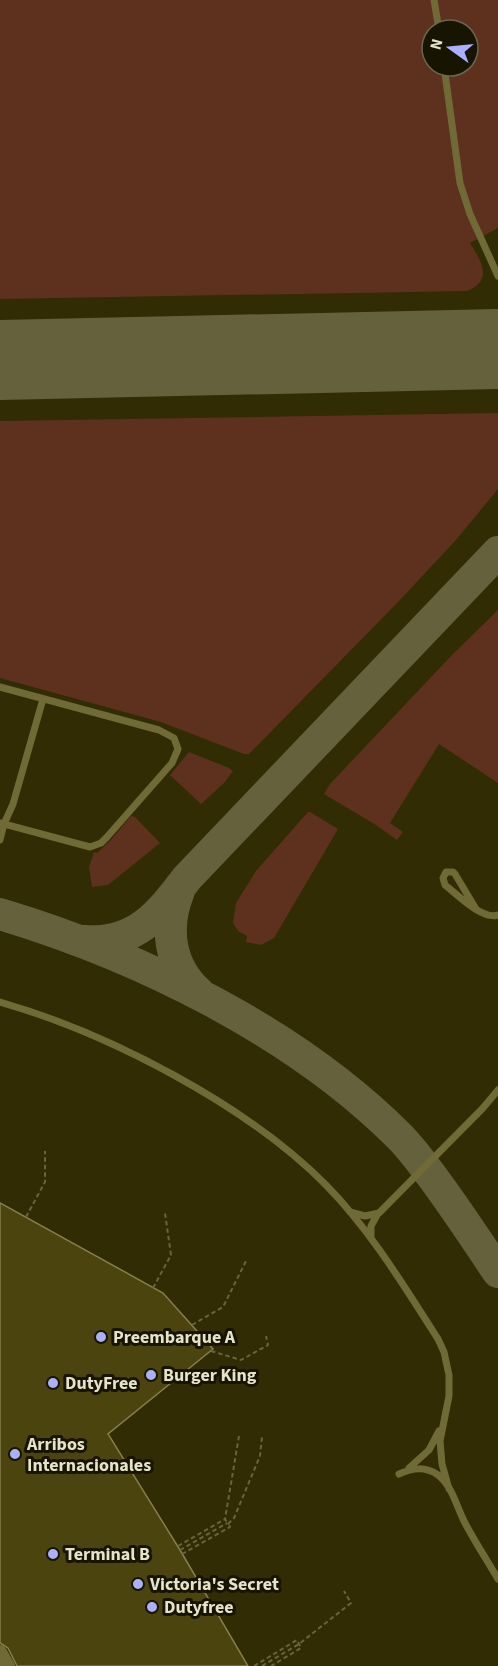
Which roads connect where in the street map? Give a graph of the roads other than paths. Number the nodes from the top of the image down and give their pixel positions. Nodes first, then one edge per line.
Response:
1 (434, 0) edge
2 (437, 18) edge
3 (446, 78) edge
4 (498, 276) edge
5 (0, 687) edge
6 (43, 699) junction
7 (2, 823) edge
8 (0, 840) edge
9 (476, 909) junction
10 (498, 915) edge
11 (0, 1002) edge
12 (498, 1090) edge
13 (349, 1211) junction
14 (379, 1213) junction
15 (371, 1238) junction
16 (444, 1417) junction
17 (449, 1489) junction
18 (498, 1579) edge
19 (0, 1652) edge
20 (8, 1666) edge

1 - 2 lane
3 - 4 lane
5 - 6 lane
6 - 7 lane
6 - 7 lane
7 - 8 lane
9 - 9 lane
9 - 10 lane
11 - 13 lane
12 - 14 lane
13 - 14 lane
13 - 15 lane
14 - 15 lane
15 - 16 lane
16 - 17 lane
16 - 17 lane
17 - 18 lane
19 - 20 street

